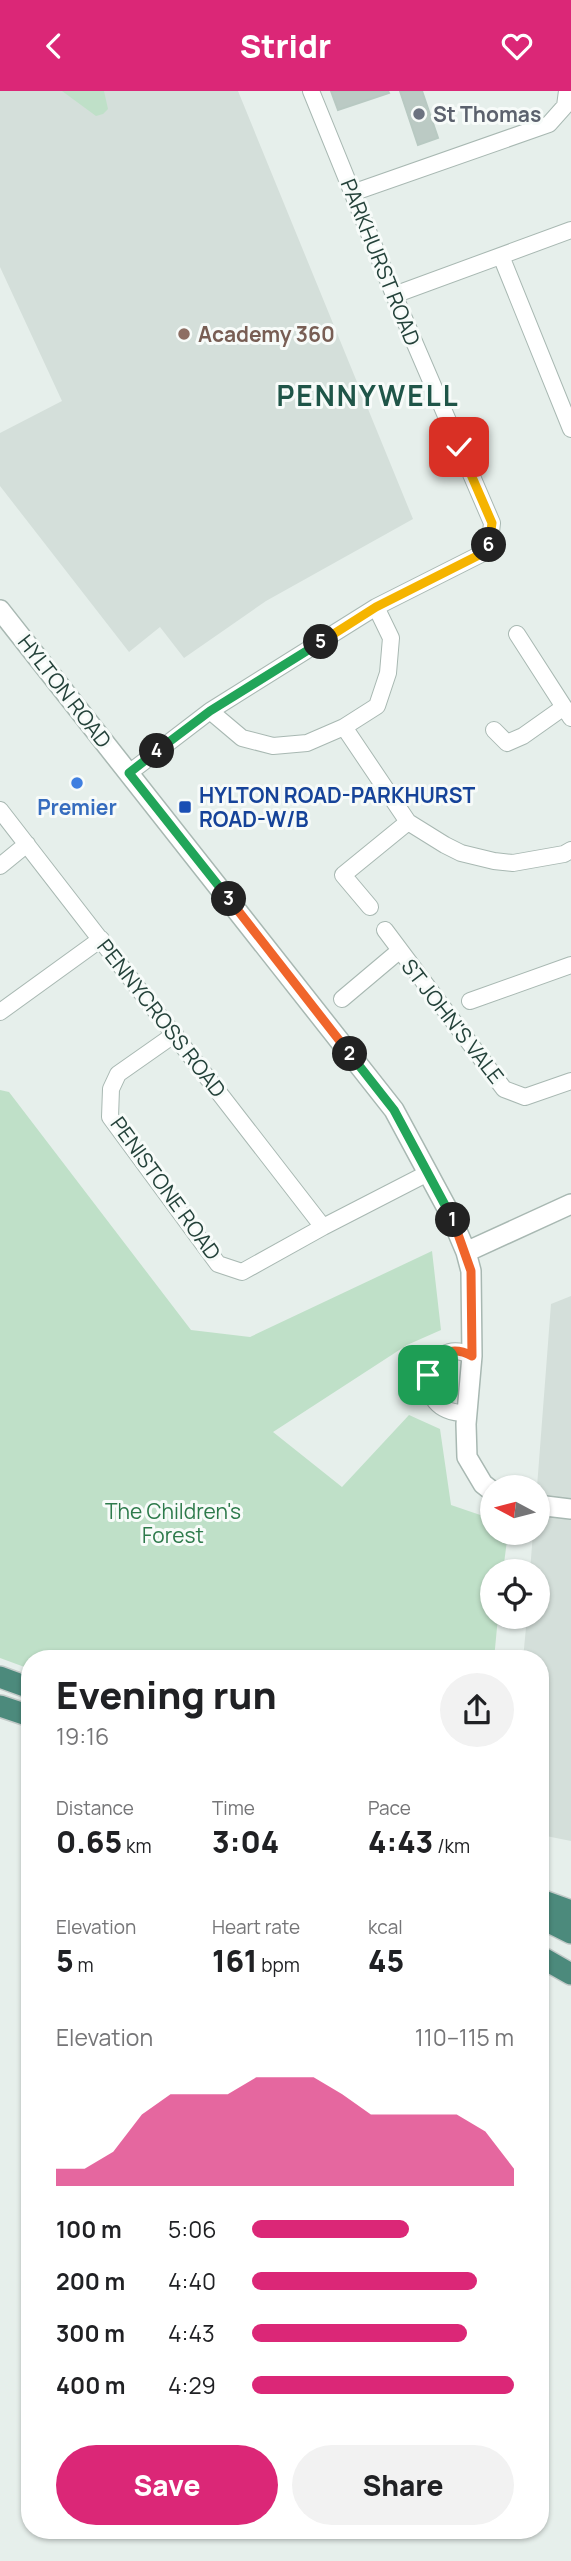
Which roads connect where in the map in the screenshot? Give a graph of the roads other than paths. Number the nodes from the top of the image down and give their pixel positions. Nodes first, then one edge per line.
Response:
1 (311, 91) edge
2 (567, 91) edge
3 (352, 193) junction
4 (571, 230) edge
5 (501, 256) junction
6 (394, 295) junction
7 (571, 429) edge
8 (376, 607) junction
9 (0, 610) edge
10 (517, 634) dead end
11 (210, 711) junction
12 (567, 712) edge
13 (344, 727) junction
14 (494, 730) dead end
15 (129, 773) junction
16 (0, 810) edge
17 (408, 822) junction
18 (27, 844) junction
19 (571, 850) edge
20 (0, 866) edge
21 (370, 907) dead end
22 (385, 930) dead end
23 (101, 939) junction
24 (398, 951) junction
25 (571, 965) edge
26 (342, 999) dead end
27 (470, 1001) dead end
28 (0, 1012) edge
29 (175, 1034) junction
30 (571, 1081) edge
31 (428, 1173) junction
32 (571, 1204) edge
33 (323, 1227) junction
34 (466, 1252) junction
35 (472, 1356) junction
36 (467, 1413) junction
37 (480, 1478) edge
38 (550, 1507) edge
39 (571, 1509) edge
40 (0, 1677) edge
41 (21, 1685) edge
42 (0, 1706) edge
43 (21, 1713) edge
44 (549, 1903) edge
45 (571, 1911) edge
46 (549, 1922) edge
47 (571, 1933) edge
48 (549, 1950) edge
49 (571, 1960) edge
50 (549, 1962) edge
51 (571, 1974) edge

1 - 3 street, PARKHURST ROAD
2 - 3 street
3 - 6 street, PARKHURST ROAD
4 - 5 street
5 - 6 street
5 - 7 street
6 - 8 street, PARKHURST ROAD
8 - 11 street
8 - 13 street
9 - 15 street, HYLTON ROAD
10 - 12 street
11 - 13 street
11 - 15 street
12 - 14 street
13 - 17 street
15 - 31 street, HYLTON ROAD
16 - 18 street, PENNYCROSS ROAD
17 - 19 street
17 - 21 street
18 - 20 street
18 - 23 street, PENNYCROSS ROAD
22 - 24 street, ST JOHN'S VALE
23 - 28 street
23 - 29 street, PENNYCROSS ROAD
24 - 26 street
24 - 30 street, ST JOHN'S VALE
25 - 27 street
29 - 33 street, PENNYCROSS ROAD
29 - 33 street, PENISTONE ROAD
31 - 33 street, PENISTONE ROAD
31 - 34 street, HYLTON ROAD
32 - 34 street
34 - 35 street, HYLTON ROAD
35 - 36 street, HYLTON ROAD
35 - 36 street
36 - 37 street, HYLTON ROAD
38 - 39 street
40 - 41 highway
42 - 43 highway
44 - 45 highway
46 - 47 highway
48 - 49 highway
50 - 51 highway

